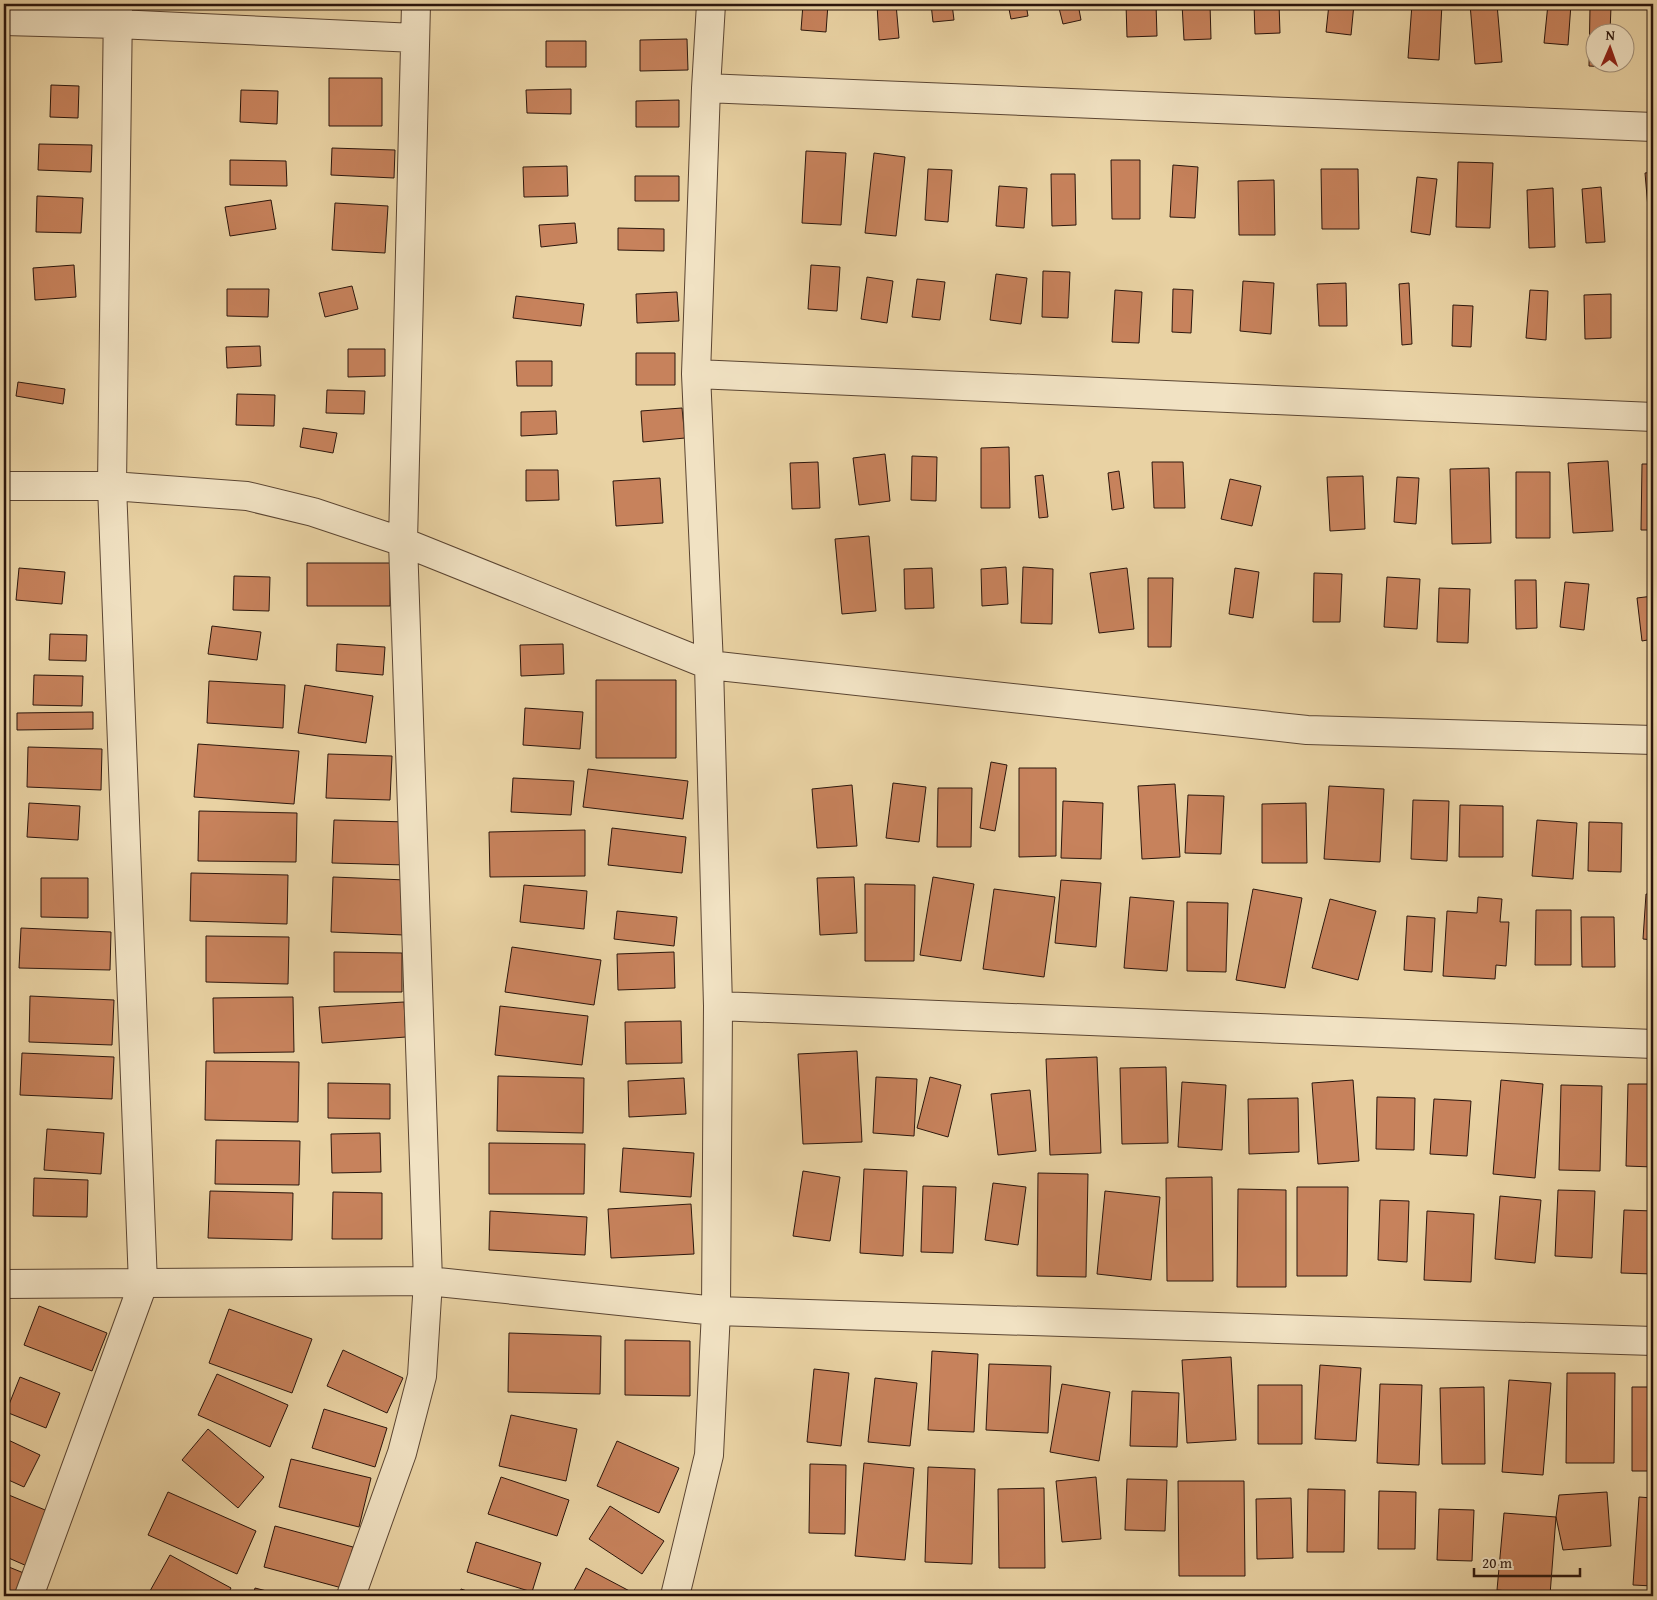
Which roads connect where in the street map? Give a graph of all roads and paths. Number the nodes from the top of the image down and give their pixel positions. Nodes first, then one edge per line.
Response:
1 (416, 4) edge
2 (712, 4) edge
3 (118, 14) edge
4 (4, 21) edge
5 (415, 38) junction
6 (706, 88) junction
7 (1653, 127) edge
8 (696, 374) junction
9 (1653, 417) edge
10 (4, 486) edge
11 (112, 486) junction
12 (403, 542) junction
13 (709, 665) junction
14 (1653, 740) edge
15 (718, 1006) junction
16 (1653, 1044) edge
17 (428, 1281) junction
18 (4, 1284) edge
19 (143, 1284) junction
20 (716, 1311) junction
21 (1653, 1341) edge
22 (29, 1596) edge
23 (351, 1596) edge
24 (675, 1596) edge

1 - 5 street
2 - 6 street
3 - 4 street
3 - 5 street
3 - 11 street
5 - 12 street
6 - 7 street
6 - 8 street
8 - 9 street
8 - 13 street
10 - 11 street
11 - 12 street
11 - 19 street
12 - 13 street
12 - 17 street
13 - 14 street
13 - 15 street
15 - 16 street
15 - 20 street
17 - 19 street
17 - 20 street
17 - 23 street
18 - 19 street
19 - 22 street
20 - 21 street
20 - 24 street

